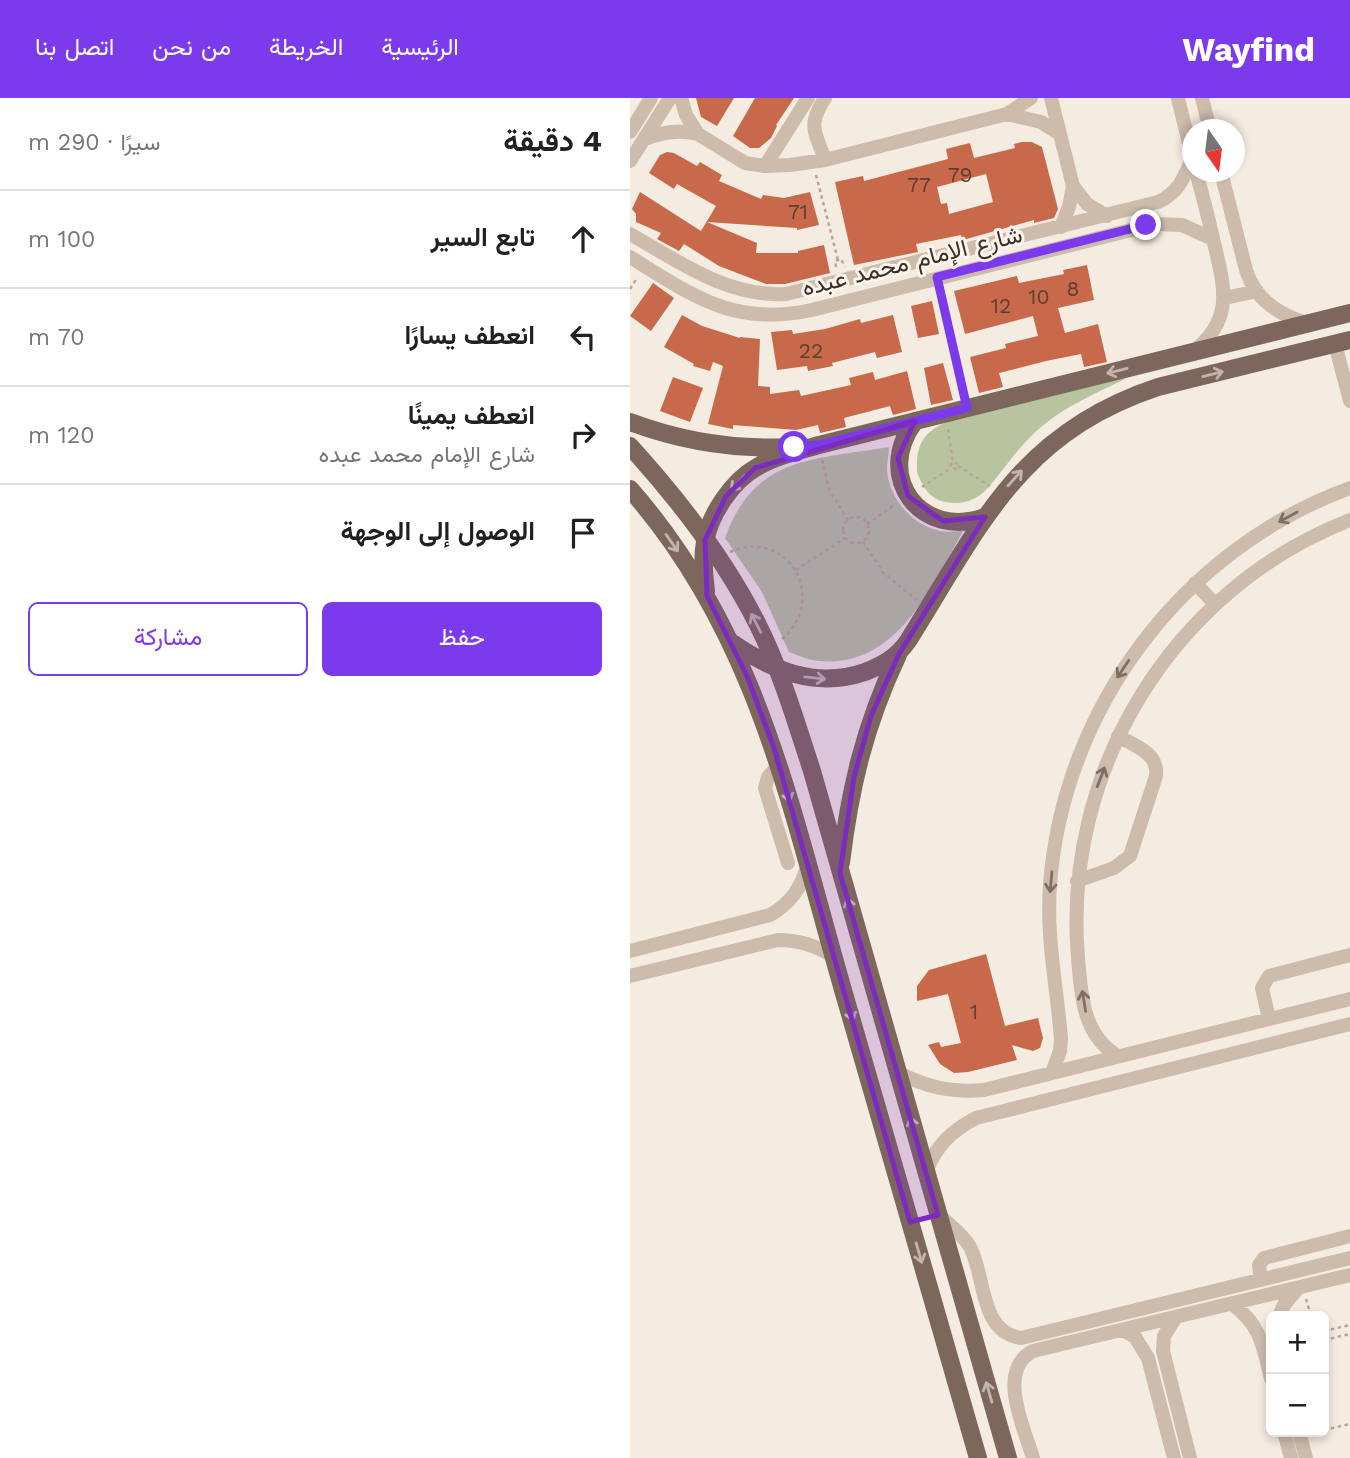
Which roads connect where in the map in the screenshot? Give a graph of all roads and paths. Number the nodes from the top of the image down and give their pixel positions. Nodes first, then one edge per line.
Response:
1 (651, 98) edge
2 (670, 98) edge
3 (681, 98) edge
4 (808, 98) edge
5 (825, 98) edge
6 (1031, 98) edge
7 (1051, 98) edge
8 (1178, 98) edge
9 (1202, 98) edge
10 (798, 114) junction
11 (1007, 114) junction
12 (1183, 119) edge
13 (1207, 119) edge
14 (813, 121) junction
15 (630, 132) edge
16 (698, 134) junction
17 (1060, 134) junction
18 (645, 139) junction
19 (630, 161) edge
20 (819, 161) junction
21 (765, 166) junction
22 (1182, 180) edge
23 (1199, 182) edge
24 (1224, 182) edge
25 (1073, 186) junction
26 (1158, 202) junction
27 (1107, 216) junction
28 (1164, 223) junction
29 (1061, 227) junction
30 (630, 234) edge
31 (1213, 239) junction
32 (630, 257) edge
33 (838, 260) dead end
34 (937, 277) junction
35 (1257, 291) junction
36 (1225, 298) junction
37 (1350, 313) edge
38 (1307, 324) junction
39 (1342, 342) edge
40 (1194, 351) junction
41 (1350, 401) edge
42 (967, 408) junction
43 (947, 413) junction
44 (915, 421) junction
45 (630, 422) edge
46 (819, 445) junction
47 (630, 446) edge
48 (953, 463) junction
49 (958, 466) junction
50 (951, 468) junction
51 (1350, 488) edge
52 (630, 489) edge
53 (1002, 493) junction
54 (908, 496) junction
55 (985, 517) junction
56 (848, 520) junction
57 (1350, 520) edge
58 (867, 524) junction
59 (845, 538) junction
60 (705, 540) junction
61 (863, 542) junction
62 (717, 557) junction
63 (796, 570) junction
64 (1195, 583) junction
65 (707, 596) junction
66 (1215, 604) junction
67 (928, 609) junction
68 (731, 642) junction
69 (769, 648) junction
70 (899, 654) junction
71 (778, 670) junction
72 (1118, 736) junction
73 (779, 765) junction
74 (788, 863) dead end
75 (808, 863) junction
76 (840, 873) junction
77 (1077, 881) junction
78 (630, 951) edge
79 (1350, 955) edge
80 (834, 957) junction
81 (630, 976) edge
82 (1350, 999) edge
83 (1269, 1019) junction
84 (1350, 1024) edge
85 (1118, 1056) junction
86 (897, 1072) junction
87 (1052, 1073) junction
88 (926, 1172) junction
89 (938, 1215) junction
90 (911, 1222) junction
91 (1350, 1236) edge
92 (1350, 1258) edge
93 (1350, 1275) edge
94 (1261, 1280) junction
95 (1300, 1287) junction
96 (1232, 1304) junction
97 (1281, 1311) edge
98 (1309, 1311) edge
99 (1176, 1317) junction
100 (1350, 1325) edge
101 (1123, 1330) junction
102 (1329, 1330) edge
103 (942, 1333) junction
104 (1350, 1334) edge
105 (1329, 1339) edge
106 (1032, 1344) junction
107 (1270, 1374) edge
108 (1350, 1424) edge
109 (1329, 1429) edge
110 (1285, 1437) edge
111 (1300, 1437) edge
112 (969, 1458) edge
113 (978, 1458) edge
114 (1008, 1458) edge
115 (1033, 1458) edge
116 (1174, 1458) edge
117 (1190, 1458) edge
118 (1290, 1458) edge
119 (1306, 1458) edge

1 - 15 street
2 - 18 street
3 - 16 street
4 - 10 street
5 - 14 street
6 - 11 street
7 - 17 street
8 - 12 street
9 - 13 street
10 - 14 street
10 - 21 street
11 - 17 street
11 - 20 street
14 - 20 street
16 - 18 street
16 - 21 street
17 - 25 street
18 - 19 street
20 - 21 street
20 - 33 path
22 - 26 street, شارع الإمام محمد عبده
23 - 31 street
24 - 35 street
25 - 27 street
25 - 29 street
26 - 27 street, شارع الإمام محمد عبده
26 - 28 street
27 - 29 street, شارع الإمام محمد عبده
28 - 31 street, شارع الإمام محمد عبده
28 - 34 street, شارع الإمام محمد عبده
29 - 30 street, شارع الإمام محمد عبده
31 - 36 street
32 - 34 street, شارع الإمام محمد عبده
34 - 42 path
35 - 36 street
35 - 38 street
36 - 40 street
37 - 38 main road
38 - 40 main road
39 - 41 street
53 -> 39 main road
40 -> 42 main road
42 - 43 main road
43 - 44 main road
43 - 48 path
44 - 46 main road
44 - 54 main road
45 - 46 main road
46 - 56 path
46 -> 60 main road
47 - 60 main road
48 - 49 path
48 - 50 path
49 - 50 path
49 - 53 path
50 - 54 path
51 -> 64 street
52 -> 65 main road
53 - 55 main road
54 - 55 main road
54 - 58 path
55 - 67 main road
56 - 58 path
56 - 59 path
57 - 66 street
58 - 61 path
59 - 61 path
59 - 63 path
60 - 62 main road
60 - 65 main road
61 - 67 path
62 - 63 path
69 -> 62 main road
63 - 69 path
64 - 66 street
64 -> 87 street
65 - 68 main road
66 - 72 street
67 - 70 main road
68 - 71 main road
68 - 73 main road
69 - 71 main road
71 -> 70 main road
70 - 76 main road
71 - 76 main road
77 -> 72 street
72 - 77 street
73 - 74 street
73 -> 75 main road
75 - 78 street
75 - 80 main road
86 -> 76 main road
85 -> 77 street
79 - 83 street
80 - 81 street
80 -> 90 main road
82 - 83 street
83 - 85 street
84 - 88 street
85 - 87 street
86 - 87 street
88 -> 86 main road
88 - 89 main road
89 - 90 main road
89 - 106 street
114 -> 89 main road
90 -> 103 main road
91 - 94 street
92 - 94 street
93 - 95 street
94 - 106 street
95 - 96 street
95 - 97 street
95 - 98 path
96 - 99 street
96 - 107 street
99 - 101 street
99 - 117 street
100 - 102 path
101 - 106 street
101 - 116 street
103 - 112 street
103 - 113 main road
104 - 105 path
106 - 115 street
108 - 109 path
110 - 118 street
111 - 119 street

